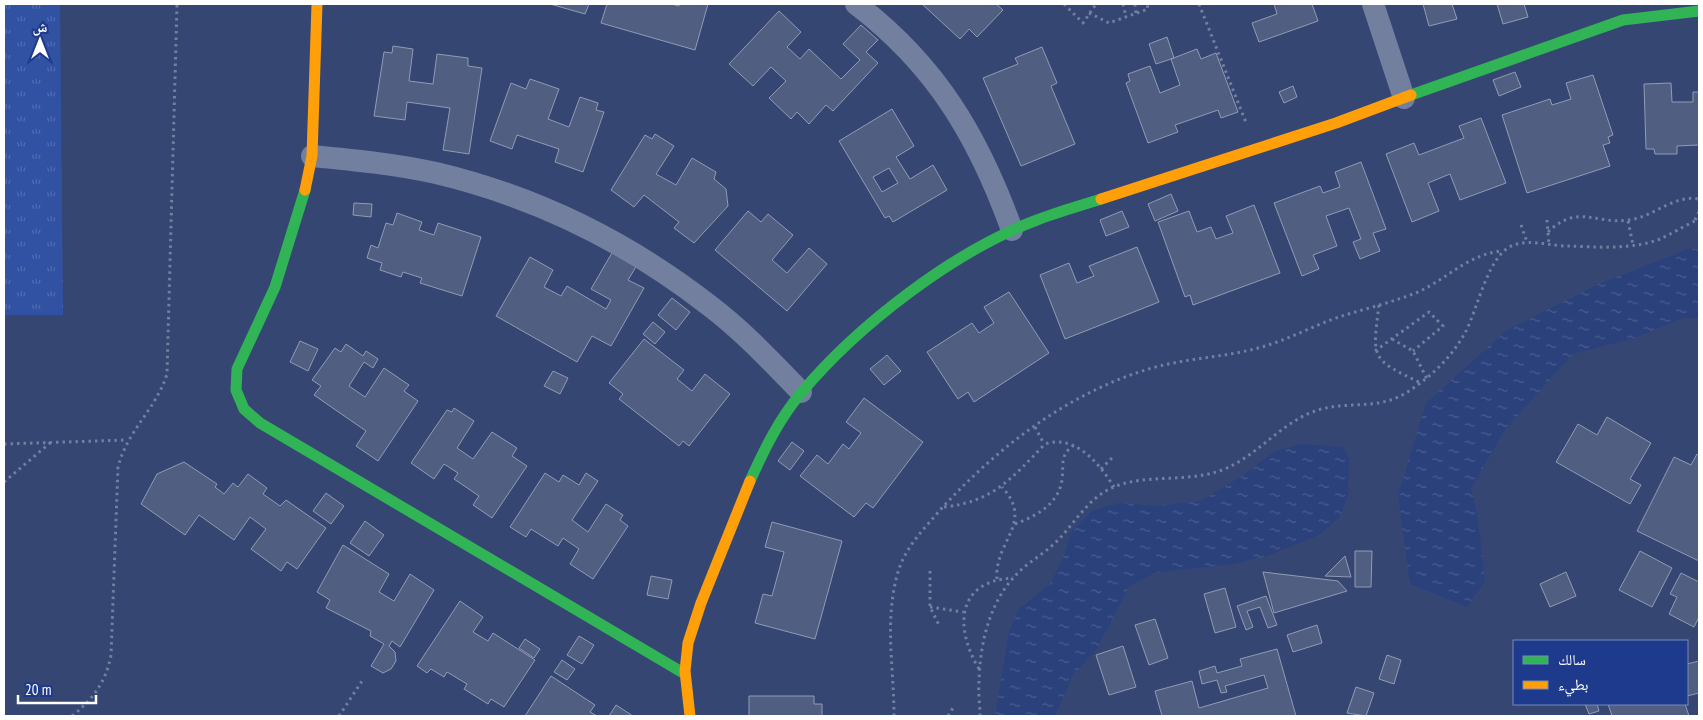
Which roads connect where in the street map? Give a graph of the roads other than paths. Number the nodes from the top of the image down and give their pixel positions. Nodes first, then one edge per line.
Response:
1 (317, 4) edge
2 (856, 4) edge
3 (1373, 4) edge
4 (1699, 11) edge
5 (1404, 98) junction
6 (312, 156) junction
7 (1012, 230) junction
8 (801, 392) junction
9 (685, 674) junction
10 (690, 716) edge

1 - 6 street
2 - 7 street
3 - 5 street
4 - 5 street
5 - 7 street
6 - 8 street
6 - 9 street
7 - 8 street
8 - 9 street
9 - 10 street

